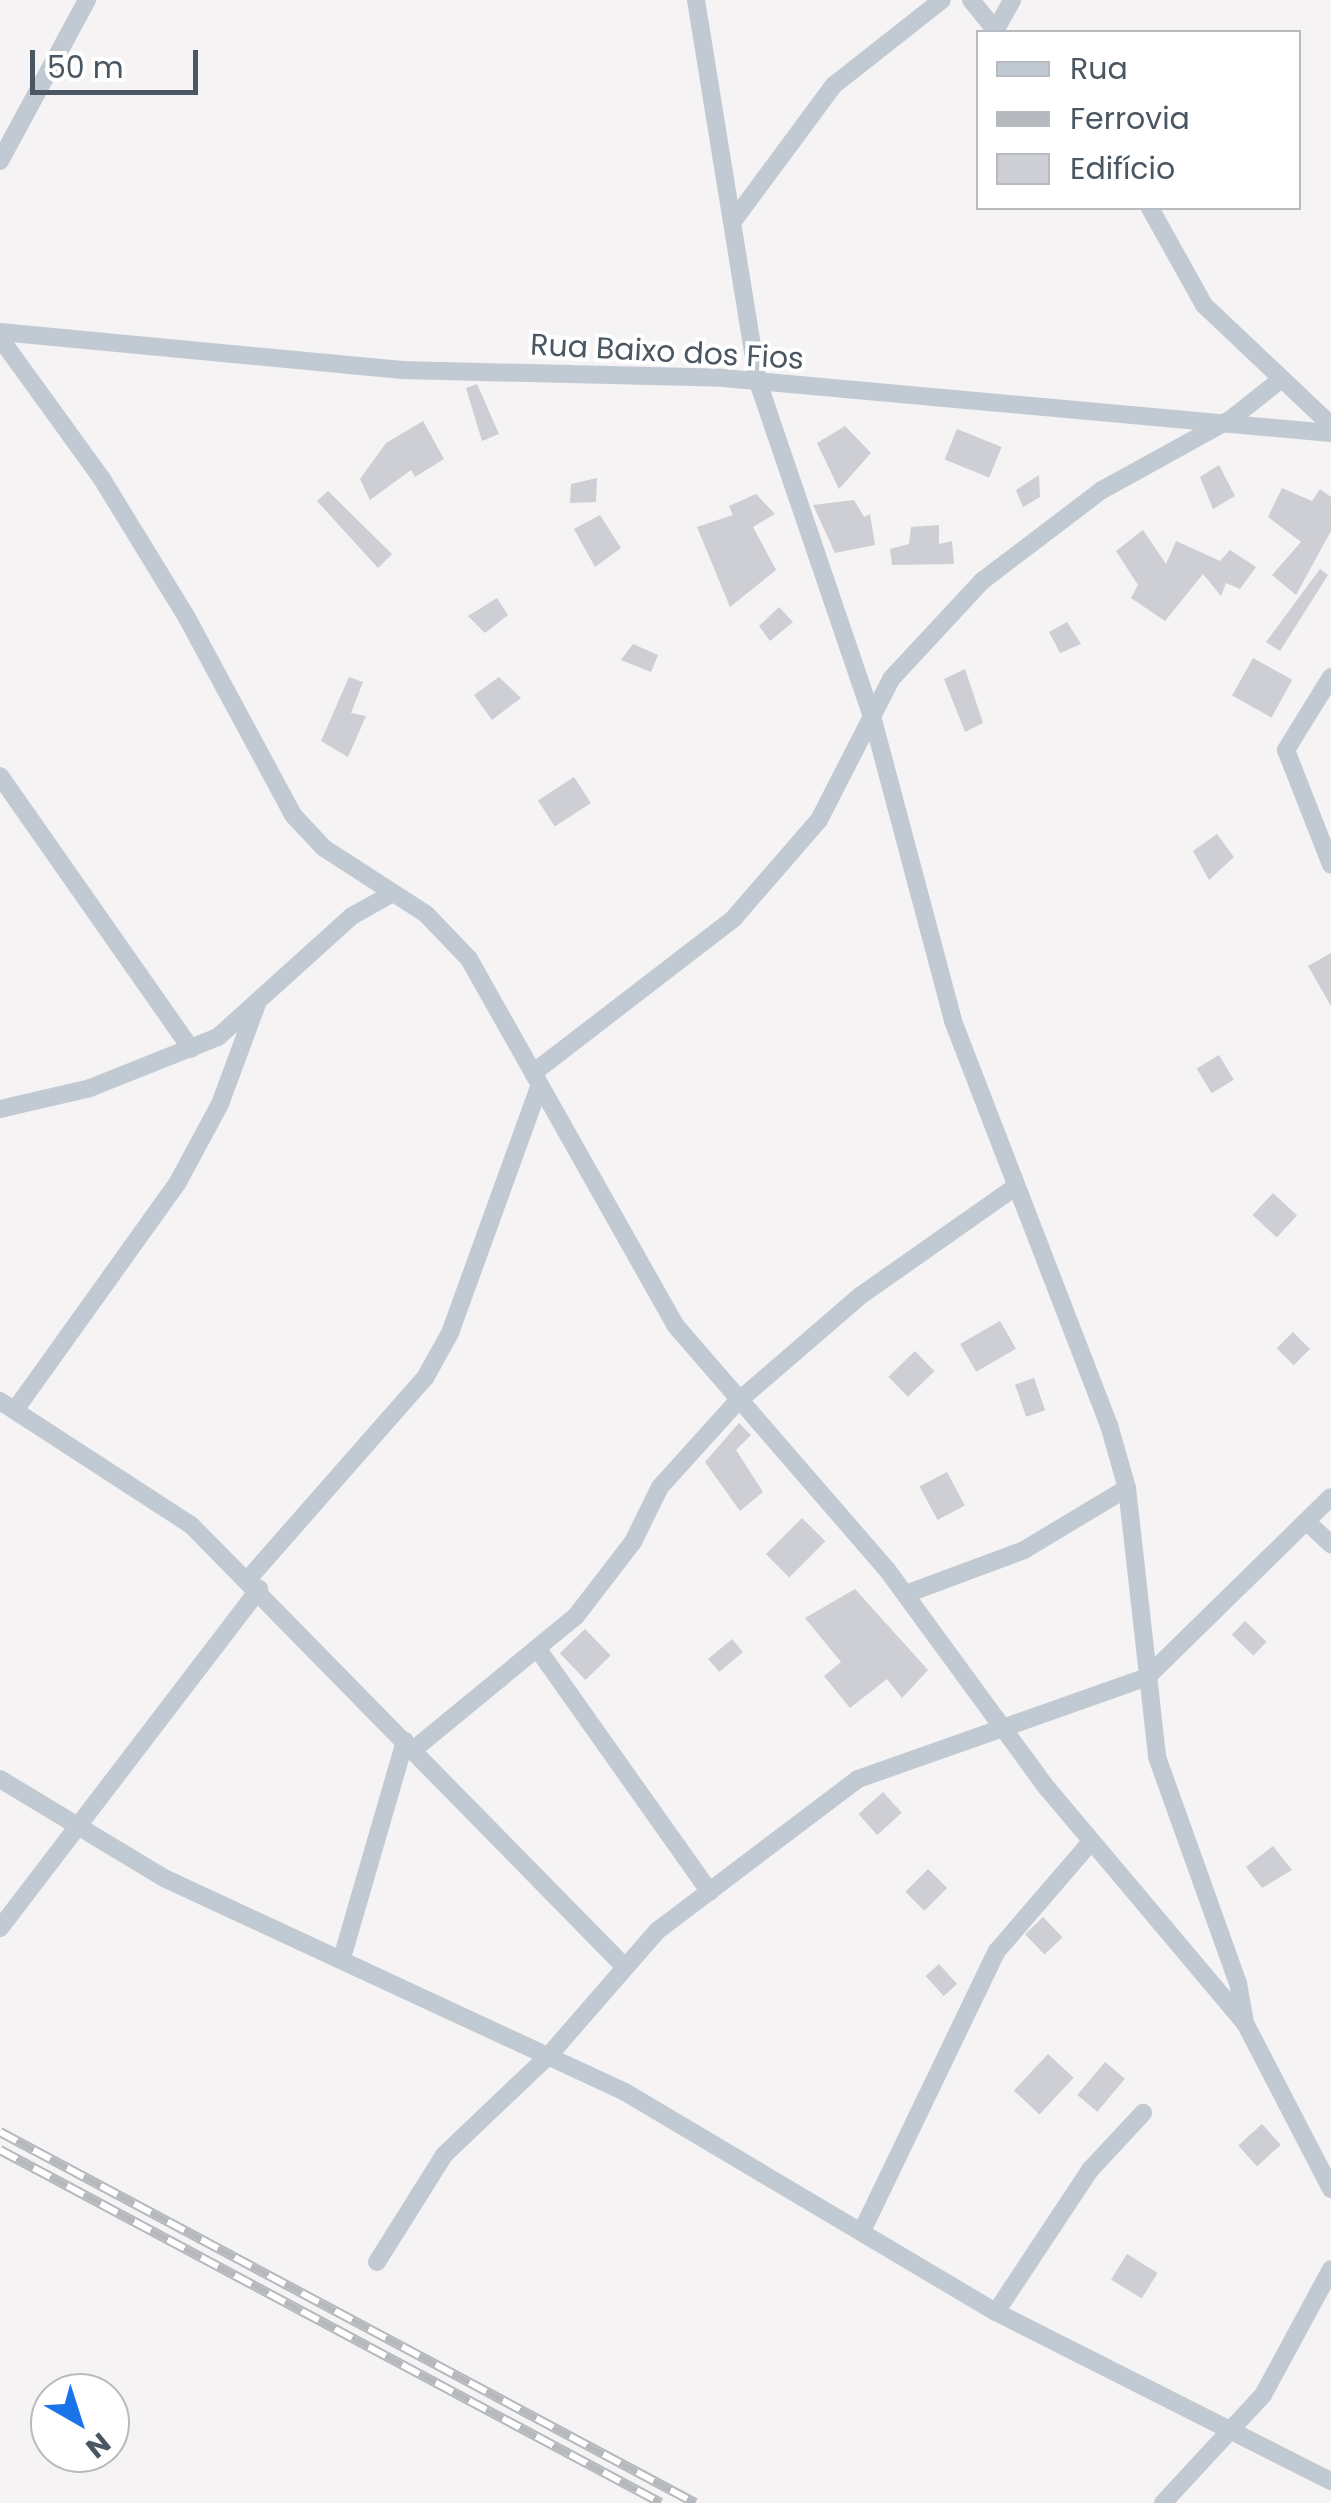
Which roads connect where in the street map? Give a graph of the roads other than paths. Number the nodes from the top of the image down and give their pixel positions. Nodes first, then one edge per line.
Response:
1 (87, 0) edge
2 (696, 0) edge
3 (942, 0) edge
4 (971, 0) edge
5 (1012, 0) edge
6 (994, 30) edge
7 (997, 30) edge
8 (0, 162) edge
9 (1151, 210) edge
10 (734, 220) junction
11 (0, 335) edge
12 (1279, 381) junction
13 (758, 382) junction
14 (1231, 418) junction
15 (1331, 425) edge
16 (1331, 432) edge
17 (1331, 677) edge
18 (872, 716) junction
19 (0, 776) edge
20 (1331, 865) edge
21 (393, 892) junction
22 (257, 1004) junction
23 (191, 1049) junction
24 (536, 1080) junction
25 (0, 1109) edge
26 (1015, 1187) junction
27 (736, 1403) junction
28 (8, 1405) edge
29 (1128, 1488) junction
30 (1331, 1497) edge
31 (1306, 1522) junction
32 (1331, 1544) edge
33 (254, 1583) junction
34 (906, 1594) junction
35 (537, 1648) junction
36 (1147, 1677) junction
37 (1001, 1728) junction
38 (409, 1746) junction
39 (0, 1779) edge
40 (83, 1828) junction
41 (1090, 1843) junction
42 (710, 1892) junction
43 (0, 1928) edge
44 (342, 1958) junction
45 (622, 1964) junction
46 (1244, 2023) junction
47 (551, 2054) junction
48 (1143, 2113) dead end
49 (1331, 2188) edge
50 (862, 2231) junction
51 (376, 2262) dead end
52 (1331, 2270) edge
53 (996, 2312) junction
54 (1235, 2427) junction
55 (1331, 2482) edge
56 (1163, 2503) edge

1 - 8 street
2 - 10 street
3 - 10 street
4 - 6 street
5 - 7 street
9 - 12 street
10 - 13 street
11 - 13 street, Rua Baixo dos Fios
11 - 21 street
12 - 14 street
12 - 15 street
13 - 14 street, Rua Baixo dos Fios
13 - 18 street
14 - 16 street, Rua Baixo dos Fios
14 - 18 street
17 - 20 street
18 - 24 street
18 - 26 street
19 - 23 street
21 - 22 street
21 - 24 street
22 - 23 street
22 - 28 street
23 - 25 street
24 - 27 street
24 - 33 street
26 - 27 street
26 - 29 street
27 - 34 street
27 - 35 street
28 - 33 street
29 - 34 street
29 - 36 street
30 - 31 street
31 - 32 street
31 - 36 street
33 - 38 street
33 - 40 street
34 - 37 street
35 - 38 street
35 - 42 street
36 - 37 street
36 - 46 street
37 - 41 street
37 - 42 street
38 - 44 street
38 - 45 street
39 - 40 street
40 - 43 street
40 - 44 street
41 - 46 street
41 - 50 street
42 - 45 street
44 - 47 street
45 - 47 street
46 - 49 street
47 - 50 street
47 - 51 street
48 - 53 street
50 - 53 street
52 - 54 street
53 - 54 street
54 - 55 street
54 - 56 street

